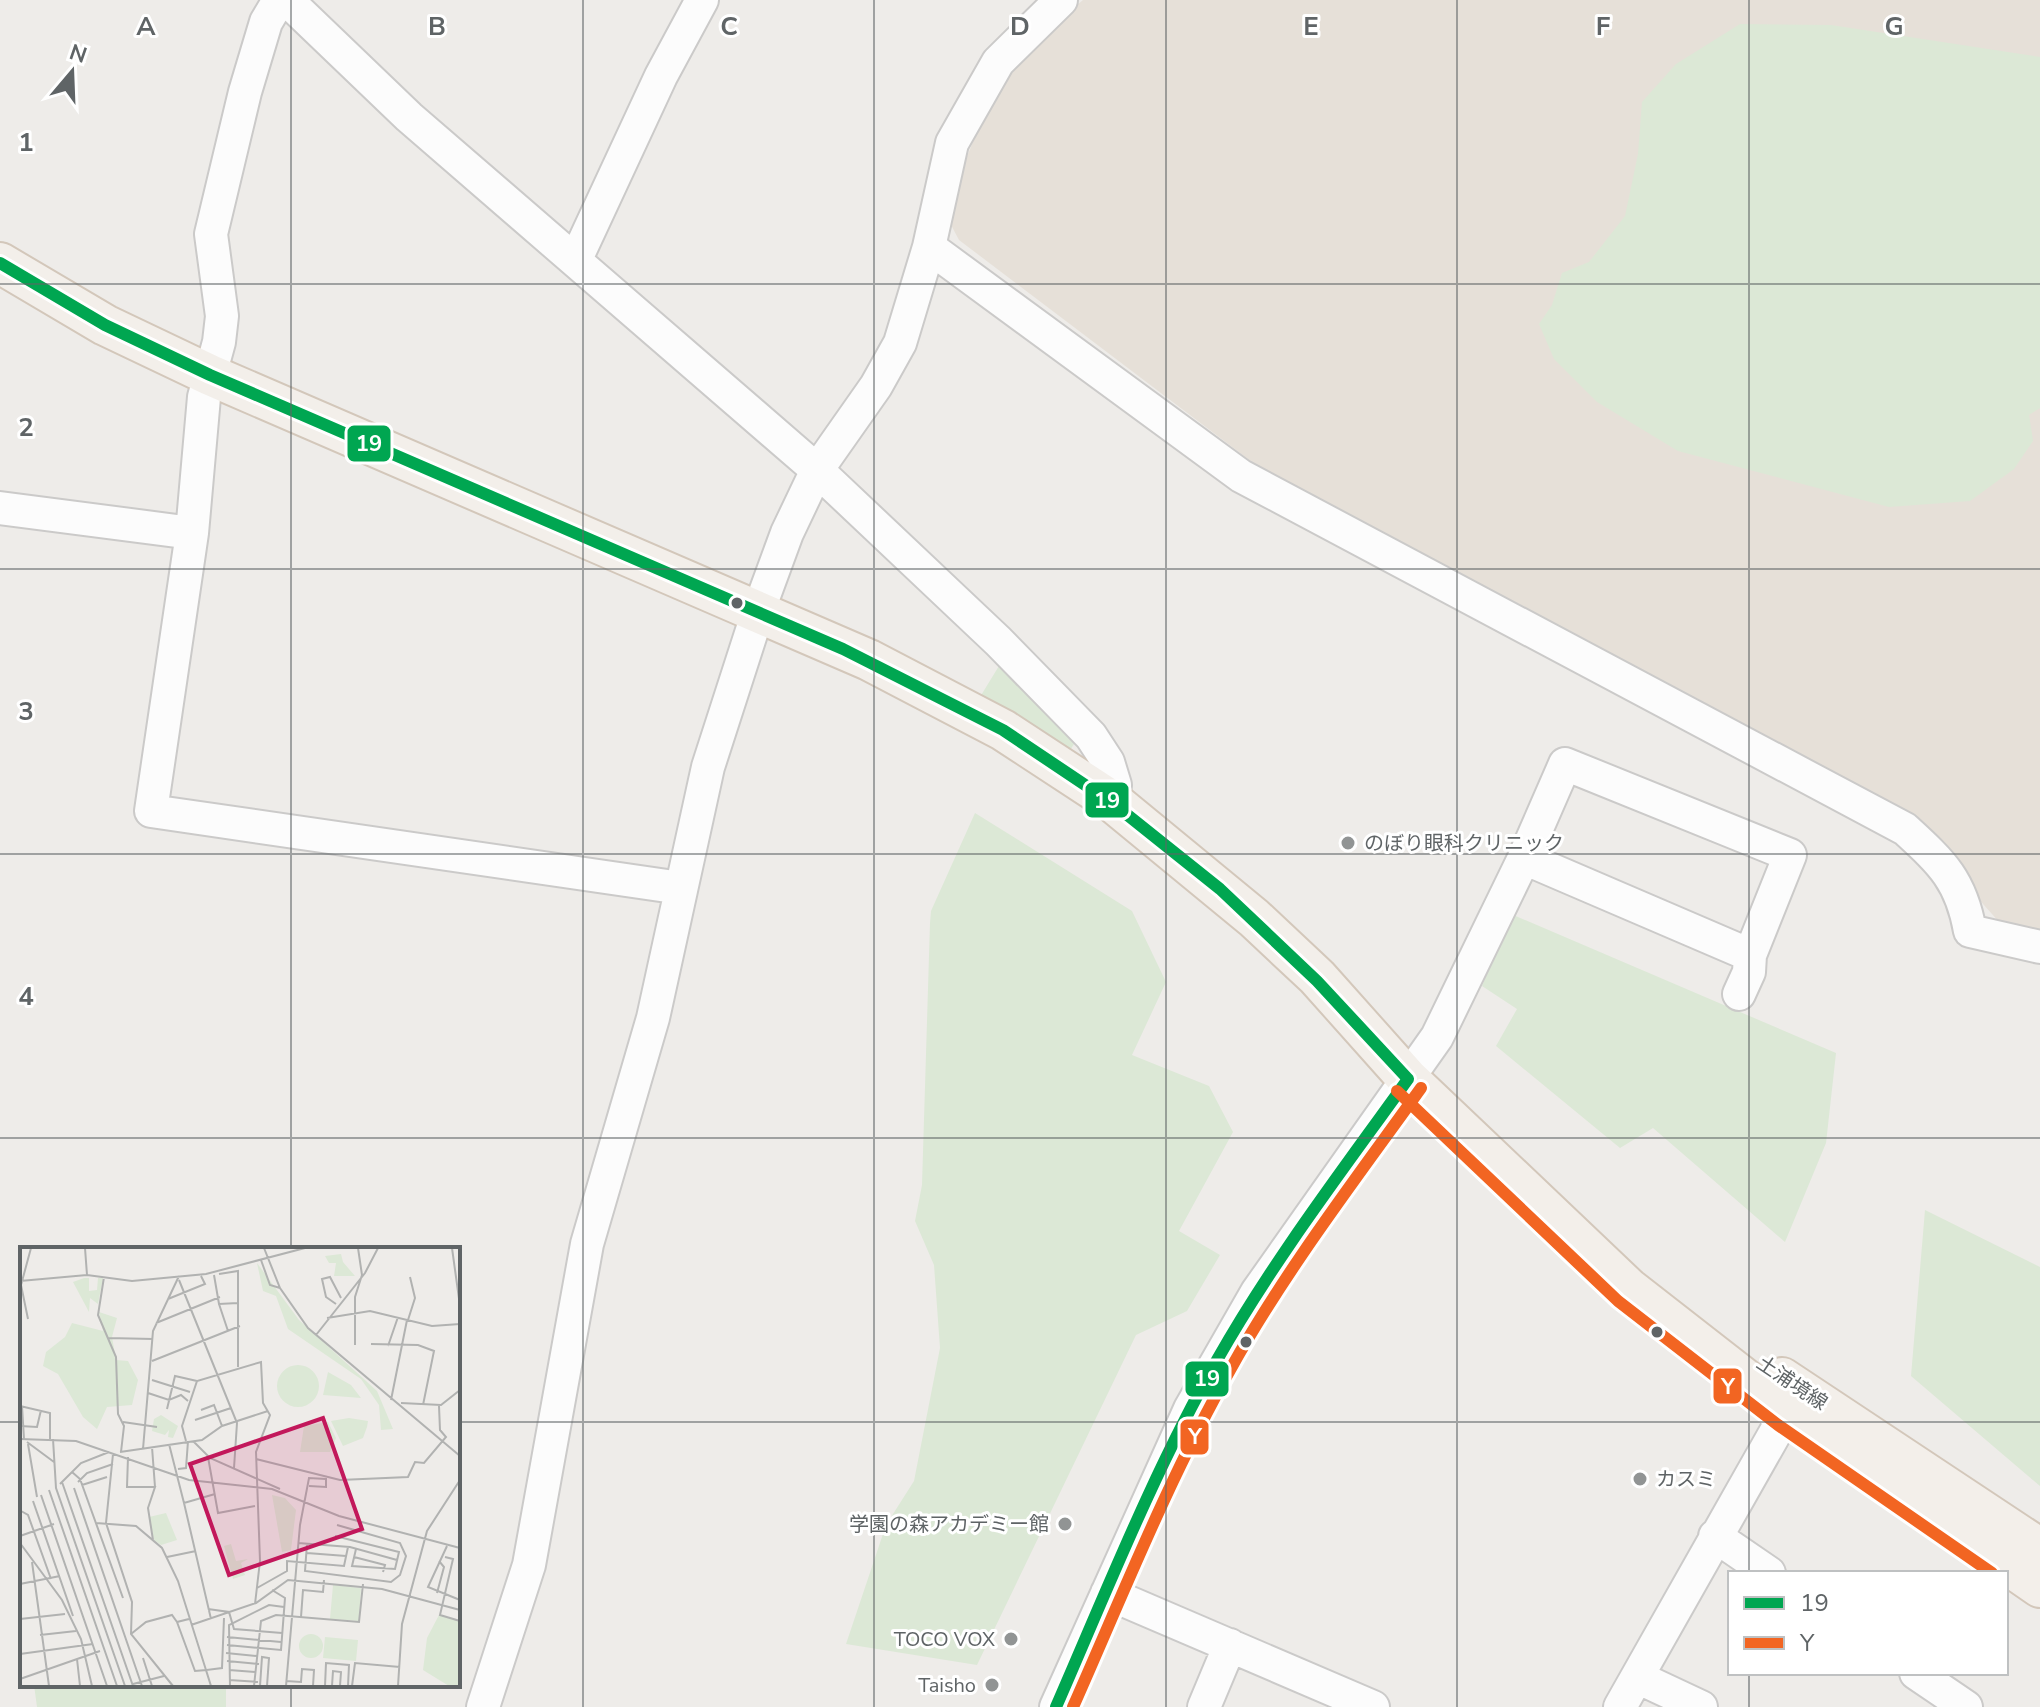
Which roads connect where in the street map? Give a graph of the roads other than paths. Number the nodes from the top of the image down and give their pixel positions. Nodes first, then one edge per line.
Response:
1 (279, 0) edge
2 (287, 0) edge
3 (702, 0) edge
4 (1061, 0) edge
5 (929, 247) junction
6 (576, 259) junction
7 (0, 263) edge
8 (210, 375) junction
9 (817, 470) junction
10 (0, 508) edge
11 (192, 533) junction
12 (758, 612) junction
13 (1113, 802) junction
14 (1524, 858) junction
15 (681, 888) junction
16 (2040, 947) edge
17 (1750, 955) junction
18 (1739, 994) dead end
19 (1408, 1079) junction
20 (1547, 1214) junction
21 (1787, 1412) junction
22 (1715, 1536) junction
23 (2040, 1549) edge
24 (1766, 1571) edge
25 (2040, 1587) edge
26 (1107, 1593) junction
27 (1230, 1645) junction
28 (1919, 1675) edge
29 (1637, 1677) junction
30 (483, 1707) edge
31 (1056, 1707) edge
32 (1204, 1707) edge
33 (1373, 1707) edge
34 (1620, 1707) edge
35 (1701, 1707) edge
36 (1966, 1707) edge

1 - 8 street
2 - 6 street
3 - 6 street
4 - 5 street
5 - 9 street
5 - 16 street
6 - 9 street
7 - 8 main road
8 - 11 street
8 - 12 main road
9 - 12 street
9 - 13 street
10 - 11 street
11 - 15 street
12 - 13 main road
12 - 15 street
13 - 19 main road, 土浦境線
14 - 17 street
14 - 17 street
14 - 19 street
15 - 30 street
17 - 18 street
19 - 20 main road, 土浦境線
19 - 26 street
20 - 21 main road, 土浦境線
20 - 23 main road, 土浦境線
21 - 22 street
21 - 25 main road, 土浦境線
22 - 24 street
22 - 29 street
26 - 27 street
26 - 31 street
27 - 32 street
27 - 33 street
28 - 36 street
29 - 34 street
29 - 35 street

